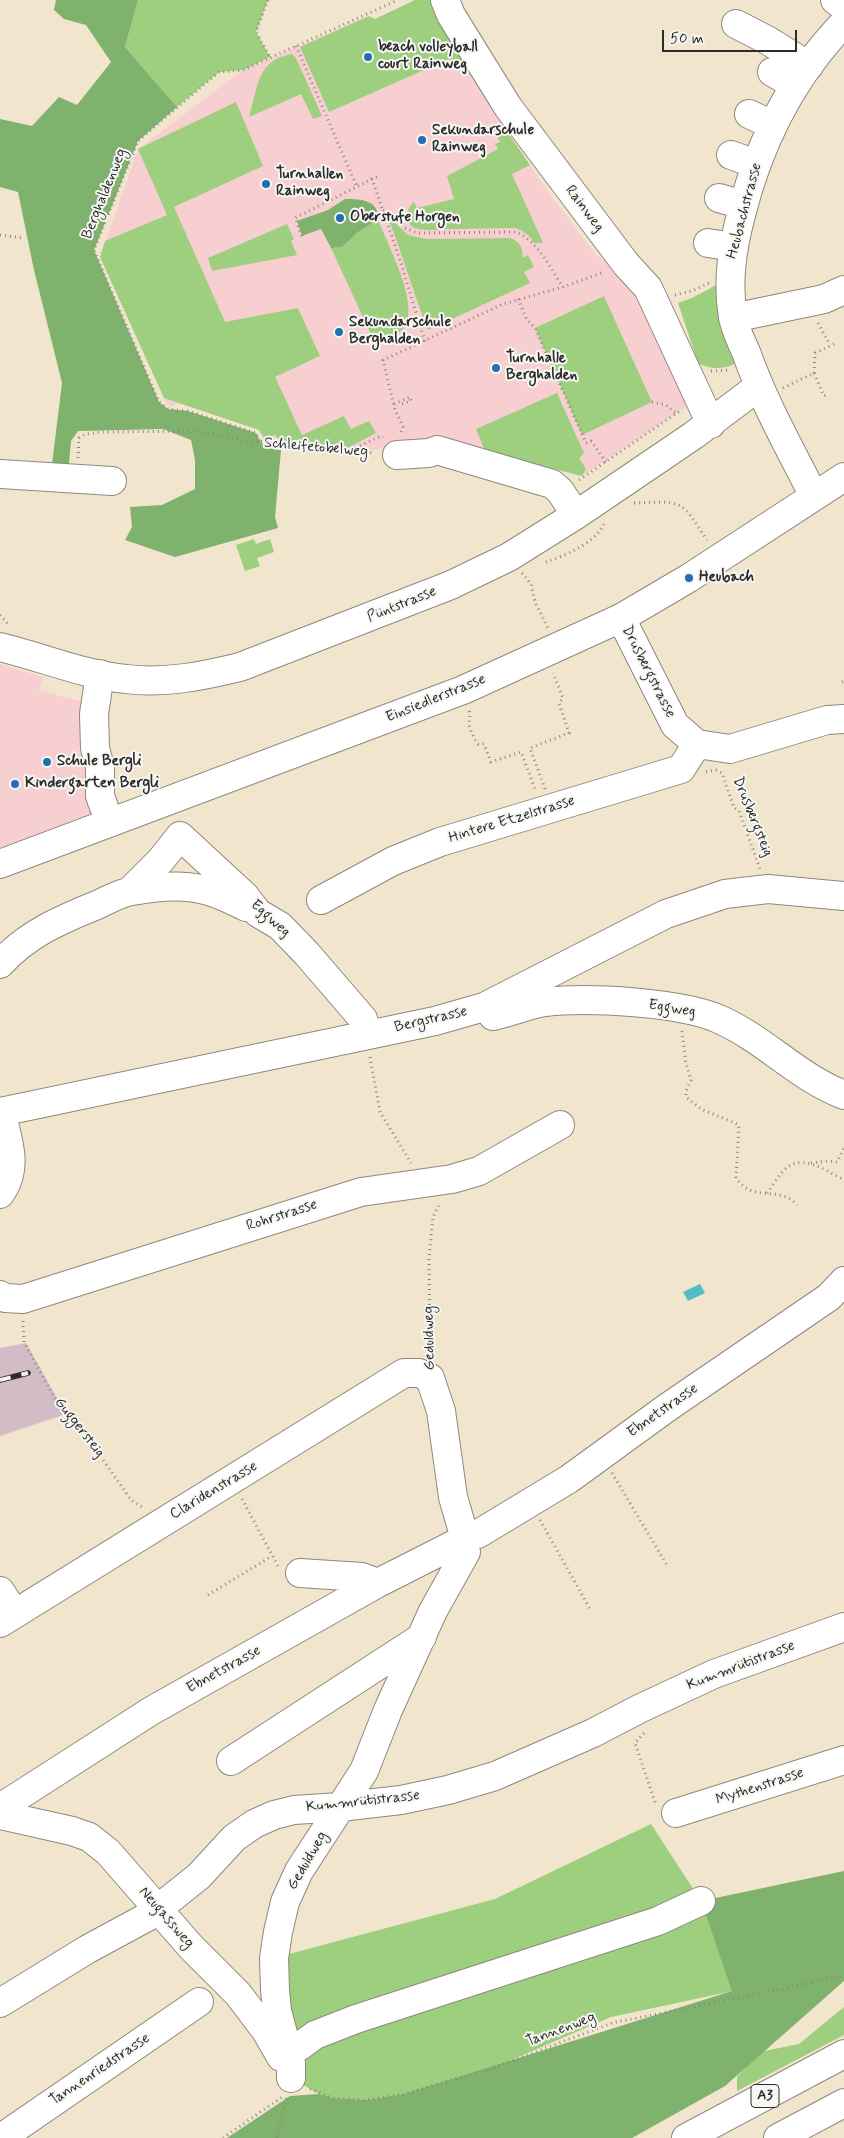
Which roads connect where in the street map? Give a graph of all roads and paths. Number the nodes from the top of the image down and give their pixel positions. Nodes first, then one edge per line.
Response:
1 (268, 0) edge
2 (398, 0) edge
3 (445, 0) edge
4 (835, 0) edge
5 (844, 7) edge
6 (844, 23) edge
7 (736, 24) dead end
8 (296, 46) junction
9 (270, 57) junction
10 (792, 75) junction
11 (377, 177) dead end
12 (372, 179) junction
13 (357, 187) junction
14 (383, 210) junction
15 (0, 235) edge
16 (302, 236) dead end
17 (23, 238) dead end
18 (626, 264) junction
19 (711, 282) dead end
20 (563, 287) junction
21 (844, 290) edge
22 (655, 299) junction
23 (518, 300) junction
24 (733, 318) junction
25 (818, 322) dead end
26 (425, 342) junction
27 (836, 342) dead end
28 (830, 345) junction
29 (814, 373) junction
30 (787, 386) dead end
31 (758, 387) junction
32 (827, 395) dead end
33 (700, 398) junction
34 (652, 402) dead end
35 (394, 404) junction
36 (402, 404) dead end
37 (677, 414) junction
38 (711, 424) junction
39 (403, 428) dead end
40 (259, 440) junction
41 (389, 445) junction
42 (350, 450) junction
43 (606, 462) junction
44 (0, 474) edge
45 (844, 477) edge
46 (76, 479) junction
47 (579, 480) dead end
48 (112, 481) dead end
49 (814, 496) junction
50 (601, 498) junction
51 (576, 515) junction
52 (710, 545) dead end
53 (509, 557) junction
54 (621, 618) junction
55 (551, 635) dead end
56 (0, 647) edge
57 (553, 672) dead end
58 (100, 674) junction
59 (471, 716) dead end
60 (844, 720) edge
61 (697, 744) junction
62 (703, 773) dead end
63 (104, 807) dead end
64 (548, 809) junction
65 (0, 864) edge
66 (768, 888) junction
67 (130, 891) junction
68 (844, 896) edge
69 (321, 900) dead end
70 (258, 913) junction
71 (0, 964) edge
72 (484, 1007) junction
73 (369, 1044) junction
74 (684, 1052) dead end
75 (844, 1095) edge
76 (1, 1112) edge
77 (560, 1124) dead end
78 (844, 1148) edge
79 (810, 1164) junction
80 (452, 1179) junction
81 (844, 1180) edge
82 (420, 1184) junction
83 (0, 1194) edge
84 (766, 1194) junction
85 (796, 1205) dead end
86 (844, 1281) edge
87 (0, 1295) edge
88 (24, 1342) dead end
89 (430, 1378) junction
90 (601, 1456) junction
91 (233, 1480) junction
92 (530, 1502) junction
93 (170, 1518) junction
94 (465, 1540) junction
95 (272, 1556) junction
96 (668, 1567) dead end
97 (300, 1573) joint
98 (378, 1583) junction
99 (0, 1591) edge
100 (208, 1595) dead end
101 (590, 1609) dead end
102 (8, 1618) edge
103 (844, 1626) edge
104 (422, 1636) junction
105 (639, 1709) junction
106 (844, 1760) edge
107 (230, 1761) dead end
108 (340, 1807) junction
109 (0, 1808) edge
110 (676, 1813) joint
111 (0, 1815) edge
112 (702, 1901) dead end
113 (158, 1909) junction
114 (844, 1974) edge
115 (200, 2002) dead end
116 (0, 2003) edge
117 (289, 2050) junction
118 (844, 2054) edge
119 (289, 2085) junction
120 (844, 2103) edge
121 (1, 2138) edge
122 (223, 2138) edge
123 (277, 2138) edge
124 (686, 2138) edge
125 (778, 2138) edge

1 - 9 path
2 - 8 path, Berghaldenweg
3 - 18 main road, Rainweg
4 - 5 main road
6 - 10 main road, Heubachstrasse
7 - 10 main road
8 - 9 path, Berghaldenweg
8 - 13 path
9 - 40 path, Berghaldenweg
10 - 24 main road, Heubachstrasse
11 - 12 path
12 - 13 path
12 - 14 path
13 - 16 path
14 - 20 path
14 - 26 path
15 - 17 path
18 - 20 path
18 - 22 main road, Rainweg
19 - 22 path
20 - 23 path
21 - 24 main road
22 - 33 main road, Rainweg
23 - 26 path
23 - 43 path
24 - 31 main road, Heubachstrasse
25 - 28 path
26 - 35 path
27 - 28 path
28 - 29 path
29 - 30 path
29 - 32 path
31 - 38 main road, Püntstrasse
31 - 49 main road, Heubachstrasse
33 - 37 path
33 - 38 main road, Rainweg
34 - 37 path
35 - 36 path
35 - 39 path
37 - 43 path
38 - 50 main road, Püntstrasse
40 - 42 path, Schleifetobelweg
40 - 46 path, Schleifetobelweg
41 - 42 path, Schleifetobelweg
41 - 42 path
41 - 51 main road
43 - 47 path
44 - 46 main road
45 - 49 main road, Einsiedlerstrasse
46 - 48 main road
49 - 54 main road, Einsiedlerstrasse
50 - 51 main road, Püntstrasse
50 - 52 path
51 - 53 main road, Püntstrasse
53 - 55 path
53 - 58 main road, Püntstrasse
54 - 61 main road, Drusbergstrasse
54 - 65 main road, Einsiedlerstrasse
56 - 58 main road, Püntstrasse
57 - 64 path
58 - 63 main road
59 - 64 path
60 - 61 main road
61 - 64 main road, Hintere Etzelstrasse
62 - 66 path, Drusbergsteig
64 - 69 main road, Hintere Etzelstrasse
66 - 68 main road, Bergstrasse
66 - 72 main road, Bergstrasse
67 - 70 main road
67 - 70 main road, Eggweg
67 - 71 main road
70 - 73 main road, Eggweg
72 - 73 main road, Bergstrasse
72 - 75 main road, Eggweg
73 - 76 main road, Bergstrasse
73 - 82 path
74 - 84 path
76 - 83 main road
77 - 80 main road, Rohrstrasse
78 - 79 path
79 - 81 path
79 - 84 path
80 - 82 main road, Rohrstrasse
80 - 89 path, Geduldweg
82 - 87 main road, Rohrstrasse
84 - 85 path
86 - 90 main road, Ebnetstrasse
88 - 93 path, Guggersteig
89 - 91 main road, Claridenstrasse
89 - 94 main road, Geduldweg
90 - 92 main road, Ebnetstrasse
90 - 96 path
91 - 93 main road, Claridenstrasse
91 - 95 path
92 - 94 main road, Ebnetstrasse
92 - 101 path
93 - 102 main road, Claridenstrasse
94 - 98 main road, Ebnetstrasse
94 - 104 main road, Geduldweg
95 - 97 path
95 - 100 path
97 - 98 main road
98 - 109 main road, Ebnetstrasse
99 - 102 main road
103 - 105 main road, Kummrütistrasse
104 - 107 main road
104 - 108 main road, Geduldweg
105 - 108 main road, Kummrütistrasse
105 - 110 path
106 - 110 main road, Mythenstrasse
108 - 113 main road, Kummrütistrasse
108 - 117 main road, Geduldweg
111 - 113 main road, Neugassweg
112 - 117 main road
113 - 116 main road, Kummrütistrasse
113 - 119 main road, Neugassweg
114 - 119 path, Tannenweg
115 - 121 main road, Tannenriedstrasse
117 - 119 main road, Geduldweg
118 - 124 main road, A3
119 - 122 path
119 - 123 path
120 - 125 main road

